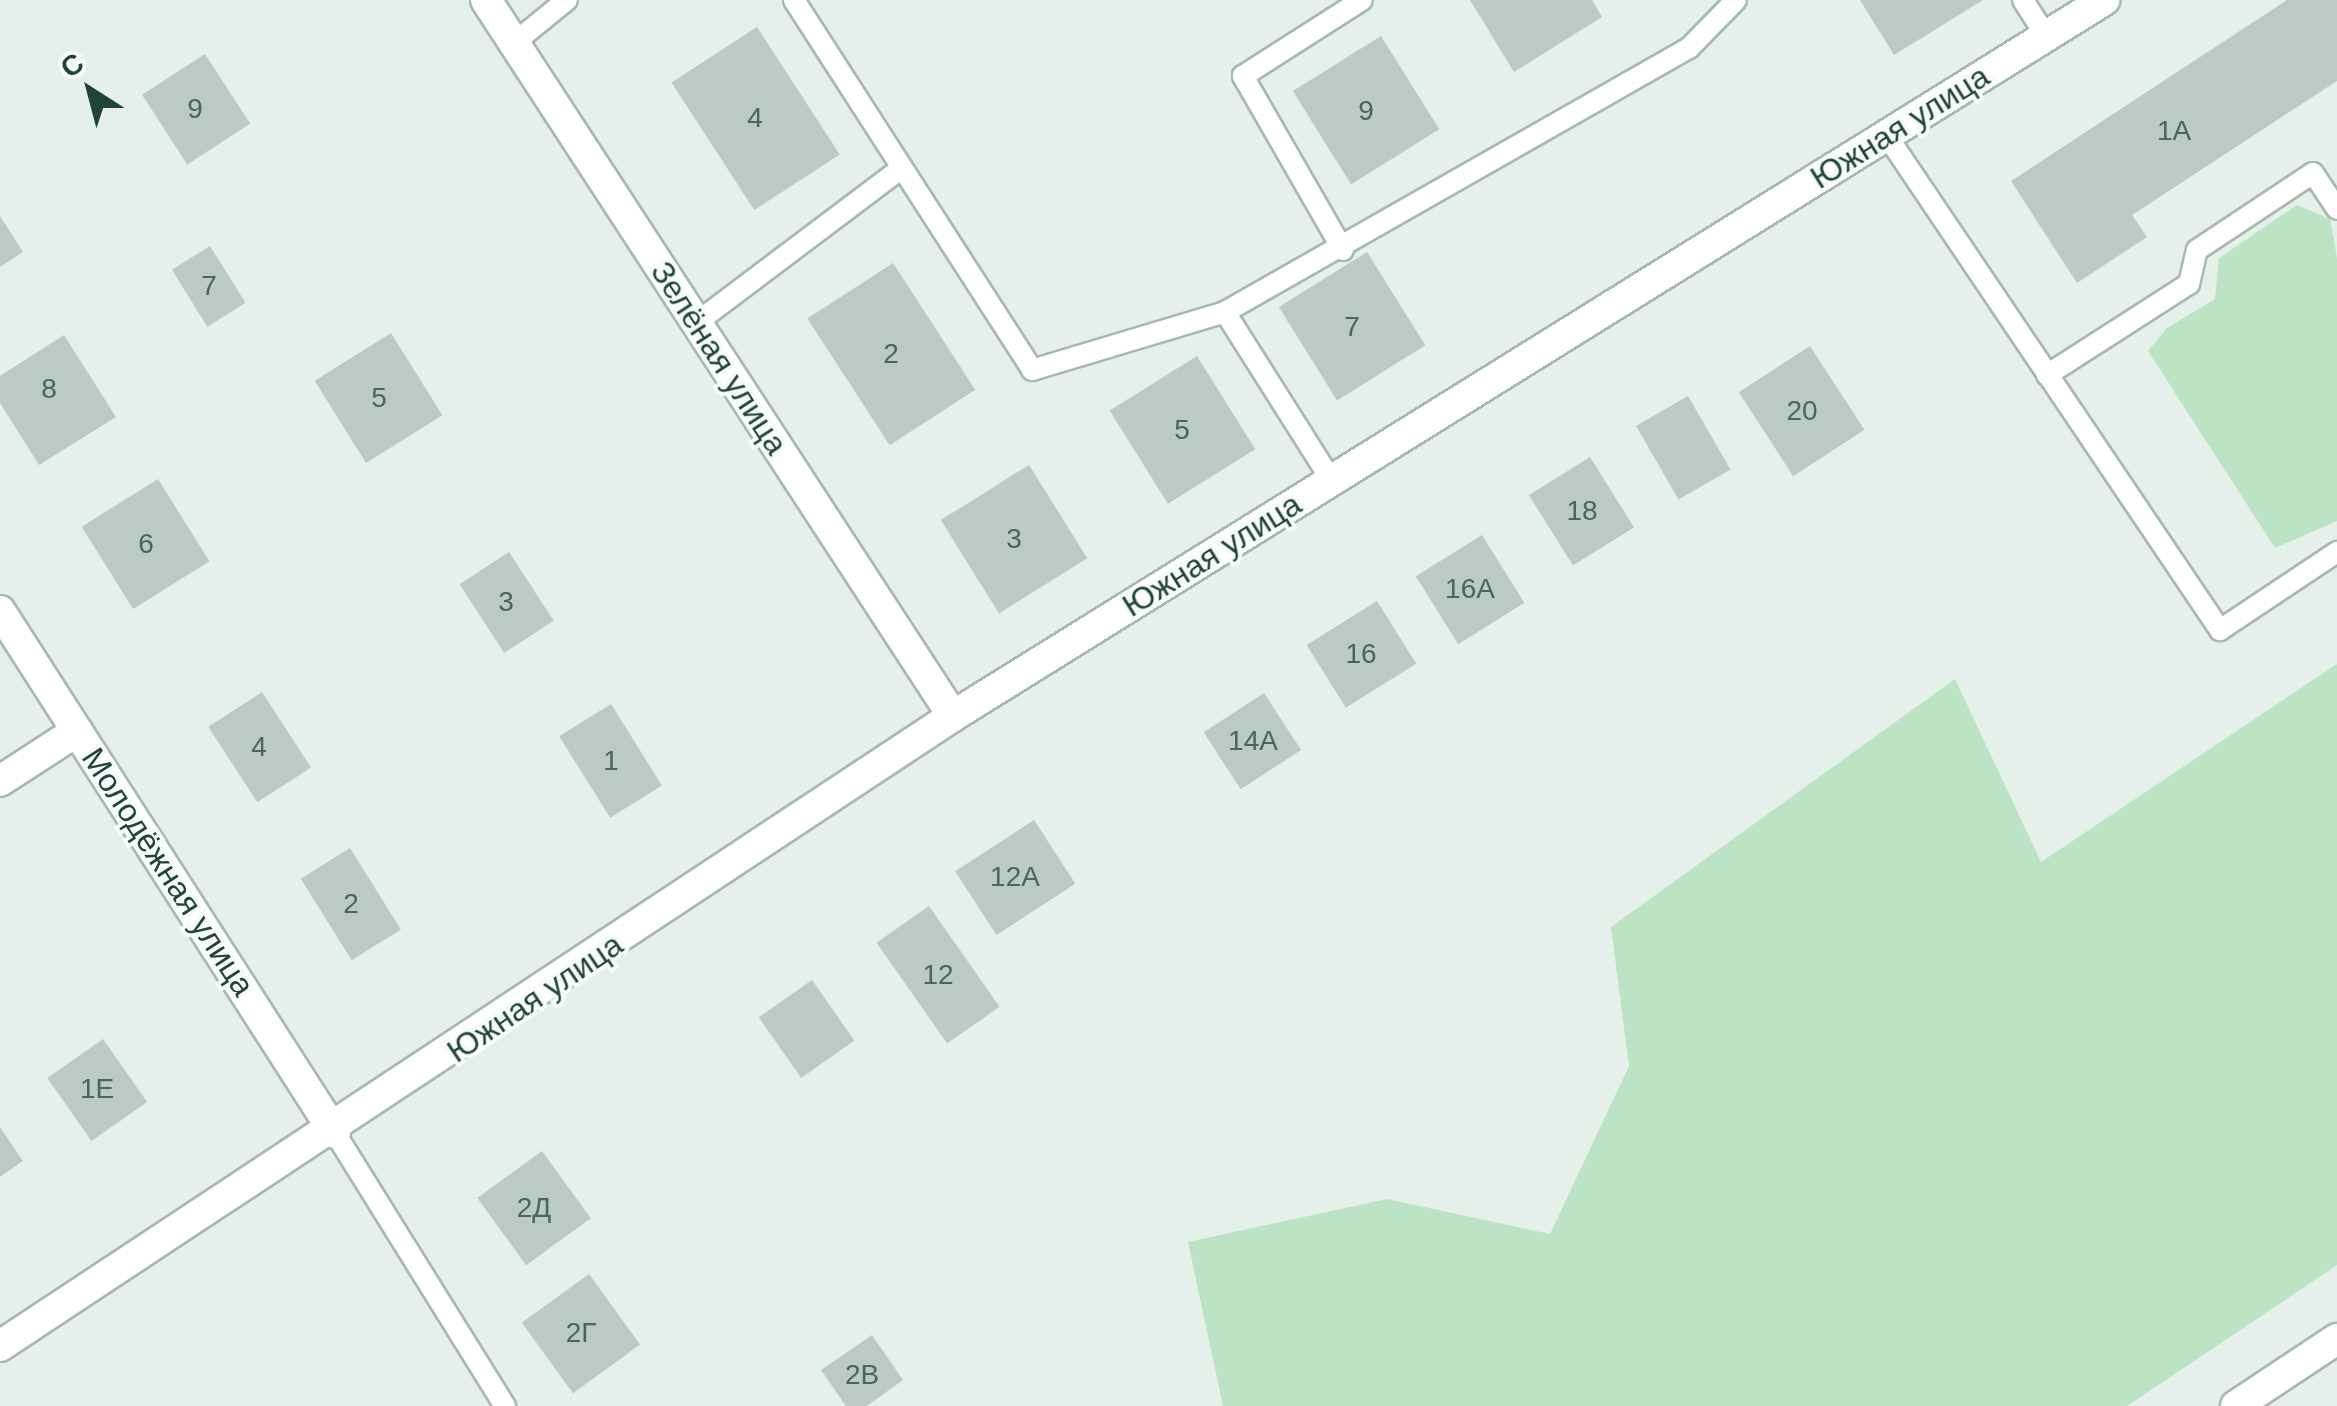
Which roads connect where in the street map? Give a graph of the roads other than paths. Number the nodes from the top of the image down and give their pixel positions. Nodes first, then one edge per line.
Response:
1 (486, 0) edge
2 (567, 0) edge
3 (794, 0) edge
4 (1362, 0) edge
5 (1736, 0) edge
6 (2022, 0) edge
7 (2104, 0) edge
8 (2046, 36) junction
9 (514, 43) junction
10 (1886, 136) junction
11 (902, 168) junction
12 (2337, 209) edge
13 (1344, 250) junction
14 (1225, 312) junction
15 (696, 323) junction
16 (2048, 375) junction
17 (1332, 480) junction
18 (2337, 552) edge
19 (0, 611) edge
20 (952, 716) junction
21 (77, 731) junction
22 (0, 780) edge
23 (335, 1132) junction
24 (2337, 1339) edge
25 (0, 1346) edge
26 (505, 1406) edge
27 (2236, 1406) edge

1 - 9 street, Зелёная улица
2 - 9 lane
3 - 11 lane
4 - 13 lane
5 - 13 lane
6 - 8 lane
7 - 8 street, Южная улица
8 - 10 street, Южная улица
9 - 15 street, Зелёная улица
10 - 16 lane
10 - 17 street, Южная улица
11 - 14 lane
11 - 15 lane
12 - 16 lane
13 - 14 lane
14 - 17 lane
15 - 20 street, Зелёная улица
16 - 18 lane
17 - 20 street, Южная улица
19 - 21 street, Молодёжная улица
20 - 23 street, Южная улица
21 - 22 street
21 - 23 street, Молодёжная улица
23 - 25 street, Южная улица
23 - 26 lane
24 - 27 street

